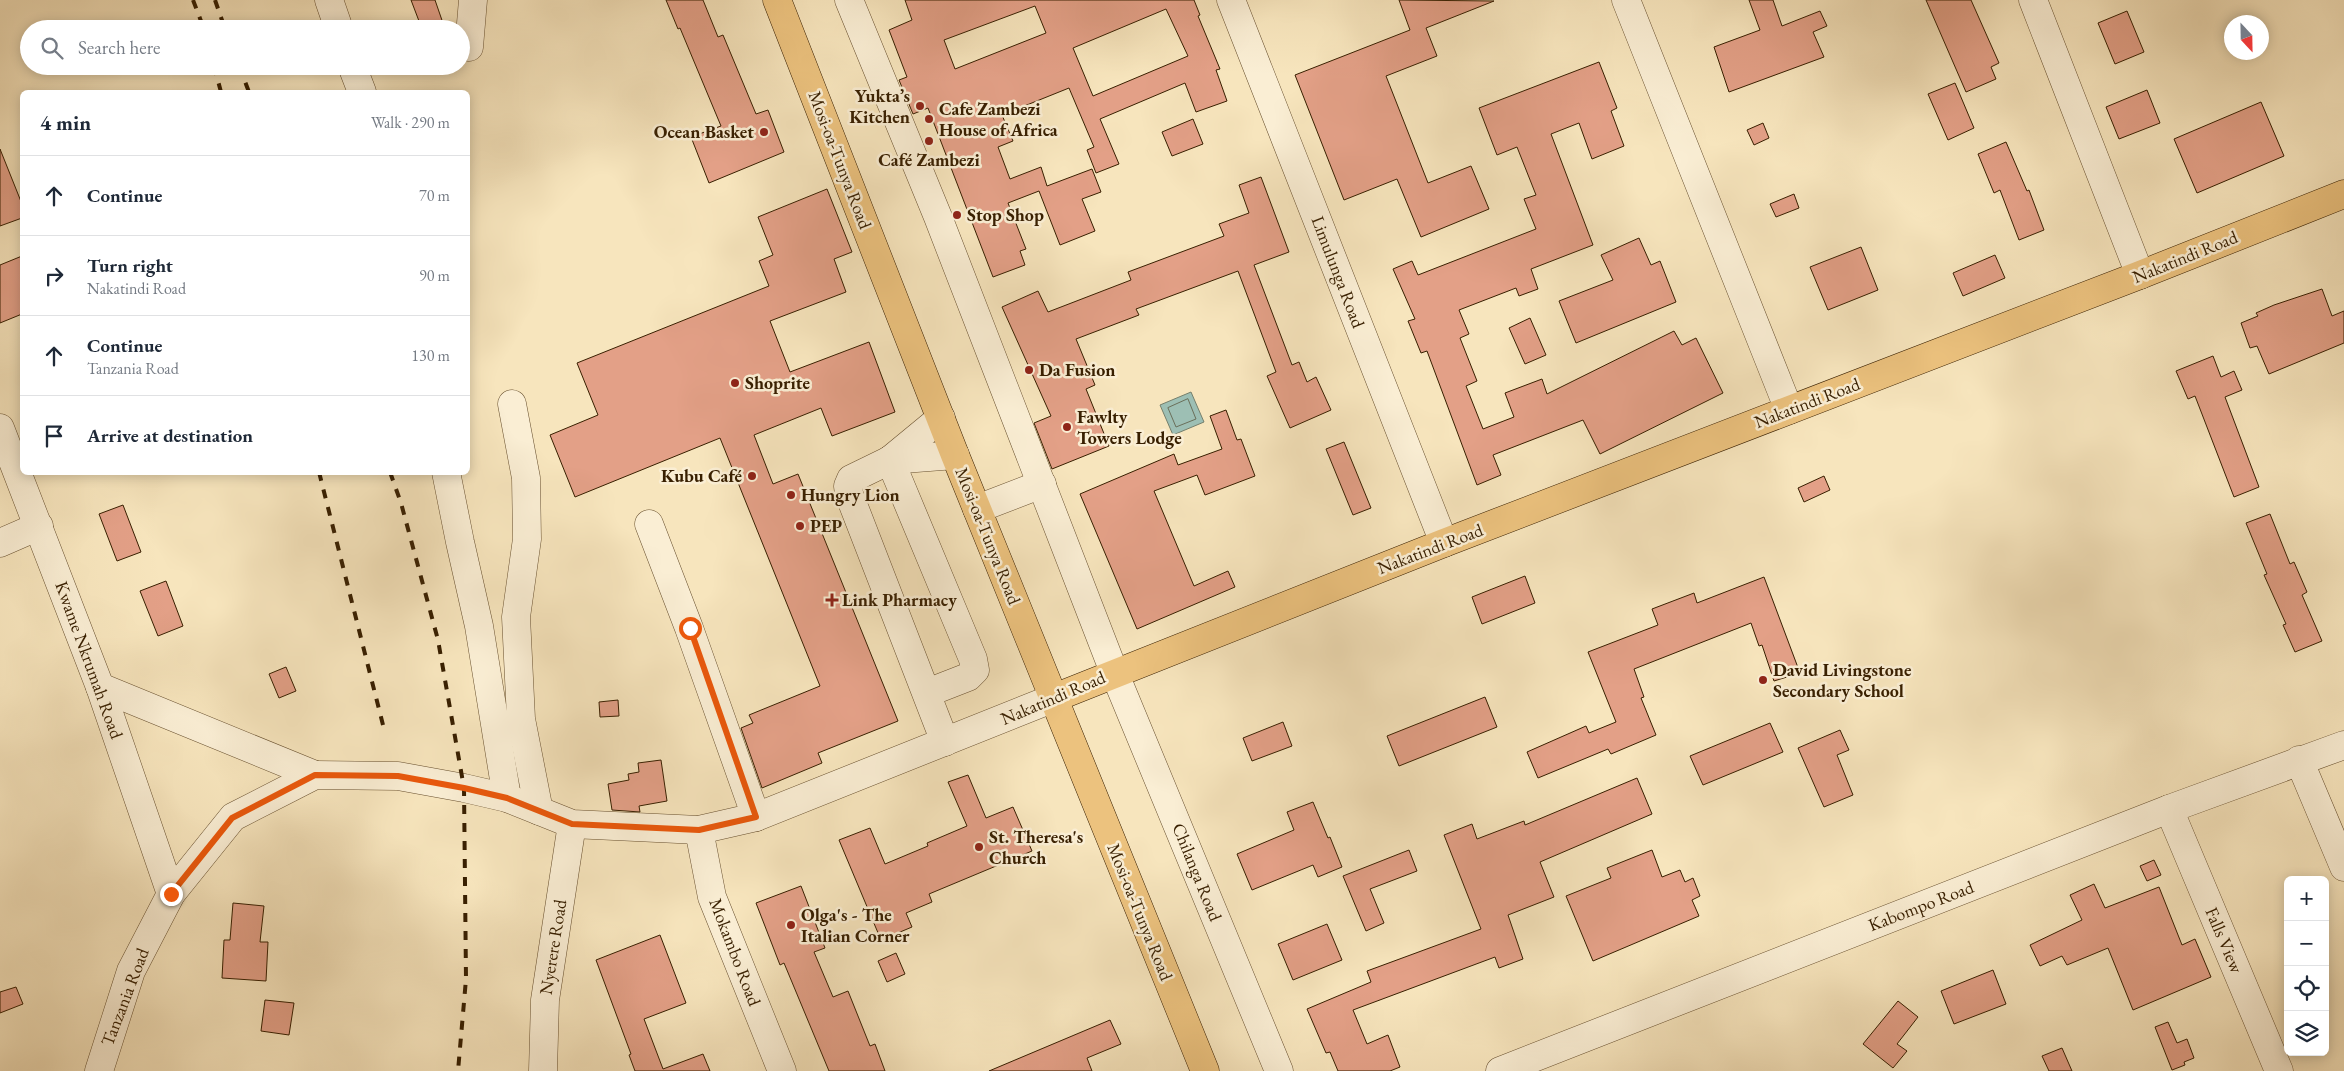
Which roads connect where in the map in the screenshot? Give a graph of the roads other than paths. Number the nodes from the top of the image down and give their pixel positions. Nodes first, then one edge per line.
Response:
1 (329, 0) edge
2 (474, 0) edge
3 (777, 0) edge
4 (849, 0) edge
5 (1231, 0) edge
6 (1626, 0) edge
7 (2032, 0) edge
8 (336, 20) edge
9 (470, 37) edge
10 (355, 75) edge
11 (361, 90) edge
12 (2344, 194) edge
13 (2140, 275) junction
14 (512, 404) dead end
15 (1789, 410) junction
16 (941, 418) junction
17 (0, 428) edge
18 (955, 454) junction
19 (890, 460) junction
20 (447, 475) edge
21 (1042, 484) junction
22 (977, 509) junction
23 (649, 524) dead end
24 (39, 526) junction
25 (0, 543) edge
26 (1444, 543) junction
27 (1114, 672) junction
28 (100, 687) junction
29 (927, 693) junction
30 (1054, 698) junction
31 (945, 742) junction
32 (2344, 745) edge
33 (2299, 760) junction
34 (315, 775) junction
35 (507, 798) junction
36 (2169, 809) junction
37 (539, 811) junction
38 (756, 817) junction
39 (572, 824) junction
40 (699, 830) junction
41 (2344, 867) edge
42 (171, 894) junction
43 (99, 1071) edge
44 (544, 1071) edge
45 (782, 1071) edge
46 (1205, 1071) edge
47 (1279, 1071) edge
48 (1500, 1071) edge
49 (2279, 1071) edge

1 - 8 street
2 - 9 street
3 - 16 highway, Mosi-oa-Tunya Road
4 - 21 street, Chilanga Road
5 - 26 street, Limulunga Road
6 - 15 street
7 - 13 street
10 - 11 street
12 - 13 highway, Nakatindi Road
13 - 15 highway, Nakatindi Road
14 - 37 street
15 - 26 highway, Nakatindi Road
16 - 18 highway, Mosi-oa-Tunya Road
16 - 19 street
17 - 24 street, Kwame Nkrumah Road
18 - 19 street
18 - 22 highway, Mosi-oa-Tunya Road
19 - 29 street
19 - 29 street
20 - 35 street
21 - 22 street
21 - 27 street, Chilanga Road
22 - 30 highway, Mosi-oa-Tunya Road
23 - 38 street
24 - 25 street
24 - 28 street, Kwame Nkrumah Road
26 - 27 highway, Nakatindi Road
27 - 30 highway, Nakatindi Road
27 - 47 street, Chilanga Road
28 - 34 street
28 - 42 street, Kwame Nkrumah Road
29 - 31 street
30 - 31 street, Nakatindi Road
30 - 46 highway, Mosi-oa-Tunya Road
31 - 38 street, Nakatindi Road
32 - 33 street, Kabompo Road
33 - 36 street, Kabompo Road
33 - 41 street
34 - 35 street, Tanzania Road
34 - 42 street, Tanzania Road
35 - 37 street, Nakatindi Road
36 - 48 street, Kabompo Road
36 - 49 street, Falls View
37 - 39 street, Nakatindi Road
38 - 40 street, Nakatindi Road
39 - 40 street, Nakatindi Road
39 - 44 street, Nyerere Road
40 - 45 street, Mokambo Road
42 - 43 street, Tanzania Road

